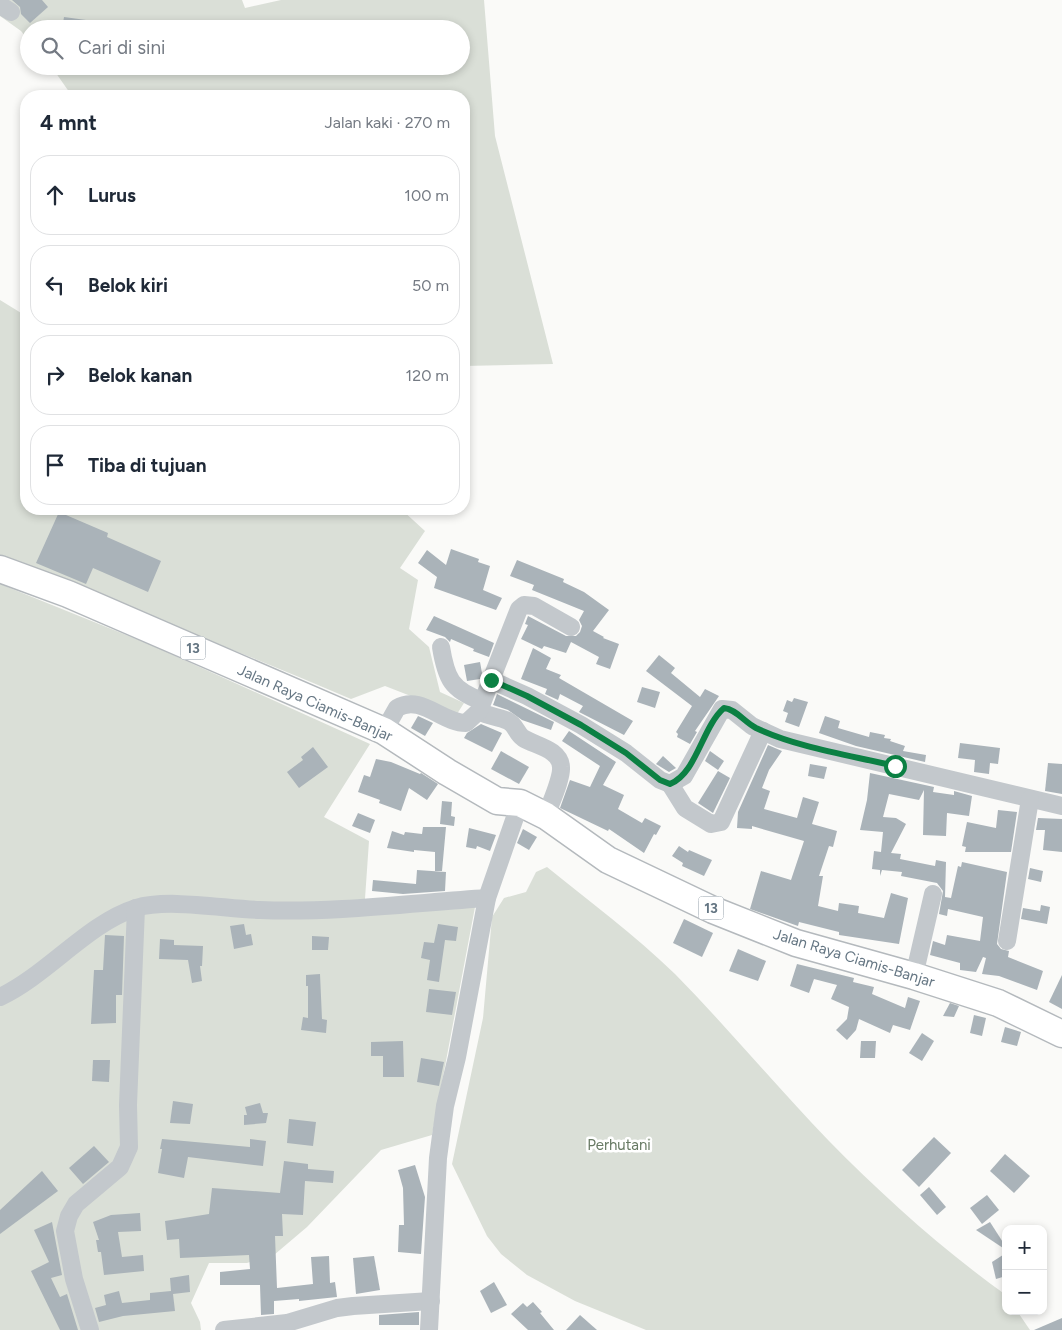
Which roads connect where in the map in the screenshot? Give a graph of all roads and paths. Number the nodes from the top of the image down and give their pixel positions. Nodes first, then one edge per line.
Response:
1 (0, 569) edge
2 (571, 627) dead end
3 (441, 647) dead end
4 (491, 680) junction
5 (480, 706) junction
6 (384, 731) junction
7 (763, 731) junction
8 (670, 784) junction
9 (1030, 799) junction
10 (520, 803) junction
11 (1062, 806) edge
12 (546, 816) junction
13 (933, 894) dead end
14 (487, 898) junction
15 (136, 908) junction
16 (1006, 941) dead end
17 (914, 976) junction
18 (0, 997) edge
19 (1062, 1034) edge
20 (431, 1301) junction
21 (90, 1330) edge
22 (224, 1330) edge
23 (429, 1330) edge

1 - 6 highway, Jalan Raya Ciamis-Banjar / 13
2 - 4 street
3 - 5 street
4 - 5 street
4 - 8 street
5 - 6 street
5 - 12 street
6 - 10 highway, Jalan Raya Ciamis-Banjar / 13
7 - 8 street
7 - 8 street
7 - 9 street
9 - 11 street
9 - 16 street
10 - 12 highway, Jalan Raya Ciamis-Banjar / 13
10 - 14 street
12 - 17 highway, Jalan Raya Ciamis-Banjar / 13
13 - 17 street
14 - 15 street
14 - 20 street
15 - 18 street
15 - 21 street
17 - 19 highway, Jalan Raya Ciamis-Banjar / 13
20 - 22 street
20 - 23 street

